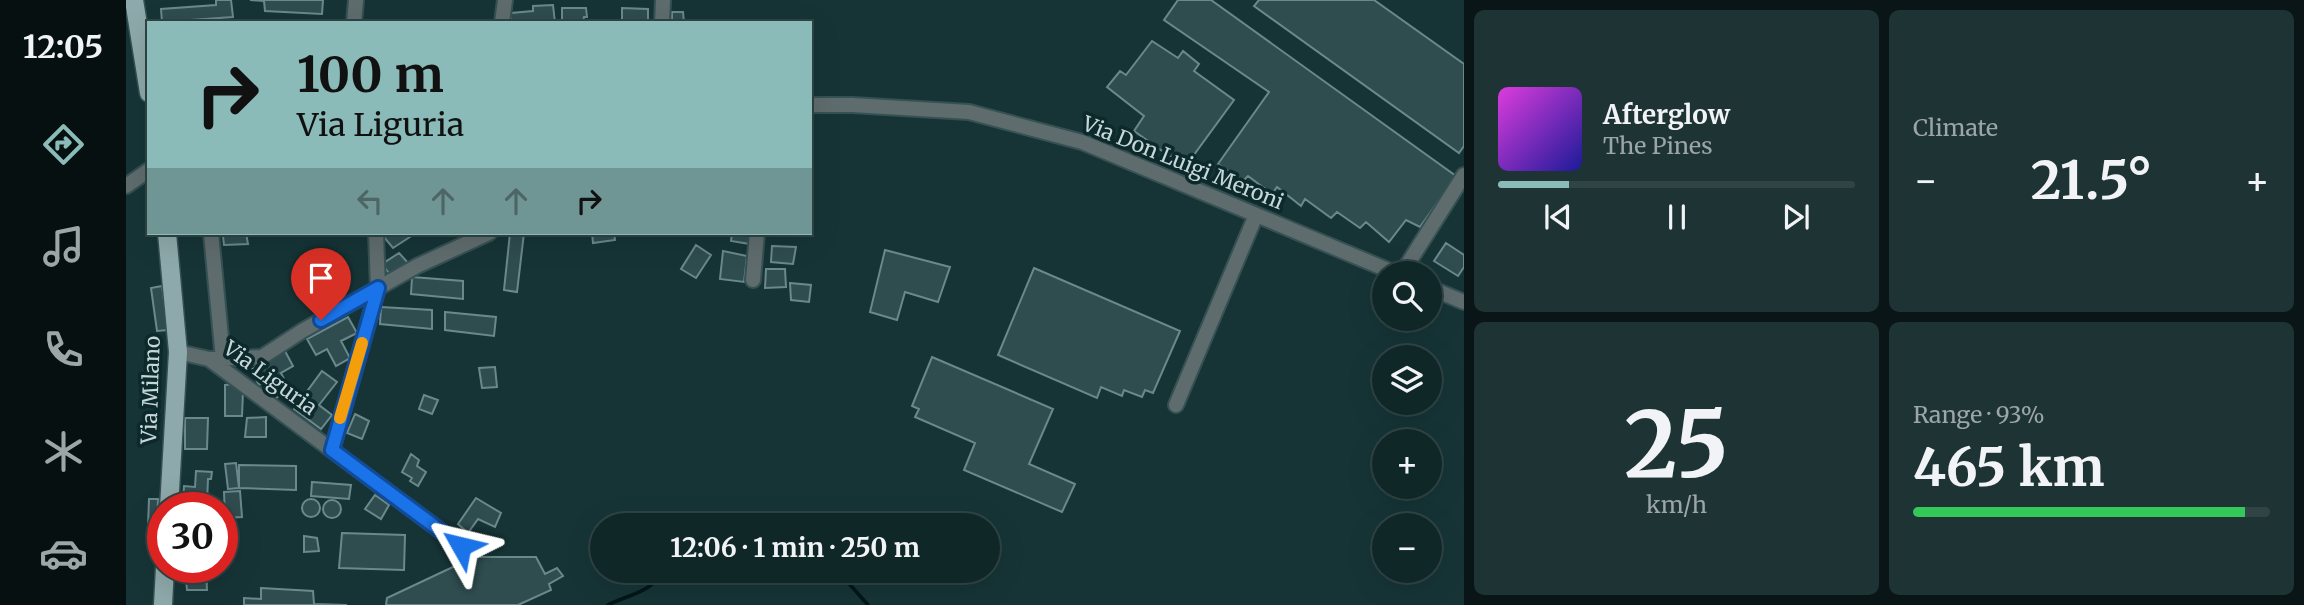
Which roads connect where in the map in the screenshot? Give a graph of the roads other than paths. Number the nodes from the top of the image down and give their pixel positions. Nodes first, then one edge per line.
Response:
1 (134, 0) edge
2 (356, 0) edge
3 (505, 0) edge
4 (663, 0) edge
5 (354, 21) edge
6 (502, 21) edge
7 (662, 21) edge
8 (147, 81) edge
9 (812, 105) edge
10 (147, 171) edge
11 (1464, 175) edge
12 (126, 186) edge
13 (1256, 215) junction
14 (167, 235) edge
15 (211, 235) edge
16 (376, 235) edge
17 (485, 235) edge
18 (757, 235) edge
19 (1410, 261) edge
20 (1372, 263) edge
21 (753, 280) dead end
22 (378, 288) junction
23 (1442, 293) edge
24 (1464, 302) edge
25 (178, 352) junction
26 (216, 359) junction
27 (1176, 405) dead end
28 (332, 450) junction
29 (170, 492) edge
30 (461, 546) dead end
31 (164, 583) edge
32 (163, 605) edge

1 - 8 main road
2 - 5 street
3 - 6 street
4 - 7 street
9 - 13 street, Via Don Luigi Meroni
10 - 12 street
11 - 19 street
13 - 20 street, Via Don Luigi Meroni
13 - 27 street
14 - 25 main road, Via Milano
15 - 26 street
16 - 22 street, Via Liguria
17 - 22 street
18 - 21 street
22 - 26 street
22 - 28 street, Via Liguria
23 - 24 street
25 - 26 street, Via Liguria
25 - 29 main road, Via Milano
26 - 28 street, Via Liguria
28 - 30 street, Via Liguria
31 - 32 main road

